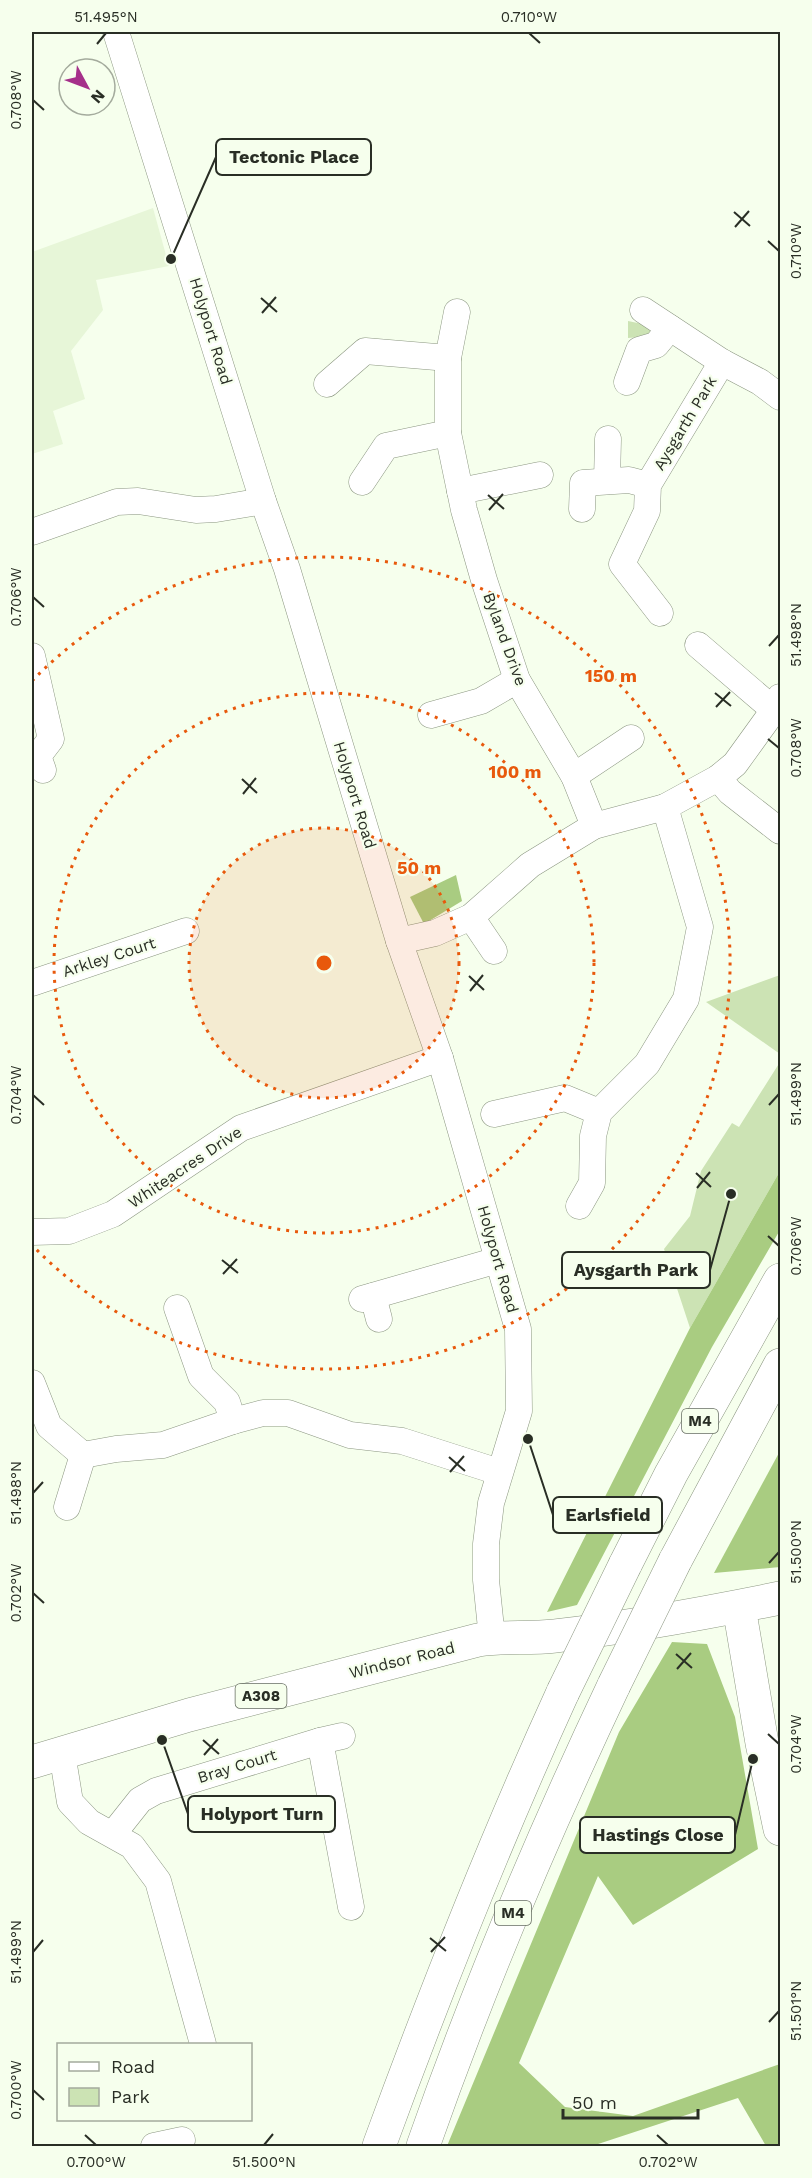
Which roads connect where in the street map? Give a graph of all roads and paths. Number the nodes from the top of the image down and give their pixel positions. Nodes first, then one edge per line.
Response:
1 (116, 32) edge
2 (643, 310) dead end
3 (457, 312) dead end
4 (670, 328) junction
5 (448, 358) junction
6 (722, 362) junction
7 (627, 382) dead end
8 (327, 384) dead end
9 (780, 397) edge
10 (448, 433) junction
11 (608, 439) dead end
12 (540, 476) dead end
13 (607, 481) junction
14 (362, 482) dead end
15 (648, 485) junction
16 (460, 491) junction
17 (263, 501) junction
18 (582, 509) dead end
19 (32, 532) edge
20 (660, 613) dead end
21 (698, 645) dead end
22 (32, 656) edge
23 (517, 680) junction
24 (777, 703) edge
25 (432, 715) dead end
26 (630, 738) dead end
27 (44, 769) edge
28 (574, 776) junction
29 (718, 778) junction
30 (665, 807) junction
31 (594, 826) junction
32 (780, 831) edge
33 (471, 917) junction
34 (187, 931) dead end
35 (399, 941) junction
36 (494, 951) dead end
37 (32, 983) edge
38 (440, 1058) junction
39 (599, 1112) junction
40 (494, 1114) dead end
41 (579, 1206) dead end
42 (32, 1232) edge
43 (498, 1260) junction
44 (780, 1280) edge
45 (371, 1305) dead end
46 (177, 1308) dead end
47 (780, 1365) edge
48 (32, 1383) edge
49 (232, 1420) junction
50 (83, 1455) junction
51 (499, 1472) junction
52 (67, 1507) dead end
53 (780, 1599) edge
54 (739, 1607) junction
55 (492, 1638) junction
56 (771, 1741) edge
57 (47, 1757) edge
58 (780, 1830) edge
59 (113, 1834) junction
60 (351, 1907) dead end
61 (203, 2043) edge
62 (182, 2140) dead end
63 (154, 2146) edge
64 (378, 2146) edge
65 (423, 2146) edge

1 - 17 street, Holyport Road
2 - 4 street, Aysgarth Park
3 - 5 street, Byland Drive
4 - 6 street, Aysgarth Park
4 - 7 street
5 - 8 street
5 - 10 street, Byland Drive
6 - 9 street, Aysgarth Park
6 - 15 street, Aysgarth Park
10 - 14 street
10 - 16 street, Byland Drive
11 - 13 street
12 - 16 street
13 - 15 street, Aysgarth Park
13 - 18 street, Aysgarth Park
15 - 20 street, Aysgarth Park
16 - 23 street, Byland Drive
17 - 19 street
17 - 35 street, Holyport Road
21 - 24 street
22 - 27 street
23 - 25 street
23 - 28 street, Byland Drive
24 - 29 street
26 - 28 street
28 - 31 street, Byland Drive
29 - 30 street
29 - 32 street
30 - 31 street
30 - 39 street
31 - 33 street
33 - 35 street
33 - 36 street
34 - 37 street, Arkley Court
35 - 38 street, Holyport Road
38 - 42 street, Whiteacres Drive
38 - 43 street, Holyport Road
39 - 40 street
39 - 41 street
43 - 45 street
43 - 51 street, Holyport Road
44 - 64 main road, M4, bridge
46 - 49 street
47 - 65 main road, M4, bridge
48 - 50 street
49 - 50 street
49 - 51 street
50 - 52 street
51 - 55 street, Holyport Road
53 - 54 main road, Windsor Road / A308
54 - 55 main road, Windsor Road / A308
54 - 56 main road
55 - 57 main road, Windsor Road / A308
56 - 58 main road
57 - 59 street
59 - 60 street, Bray Court
59 - 61 street
62 - 63 street

